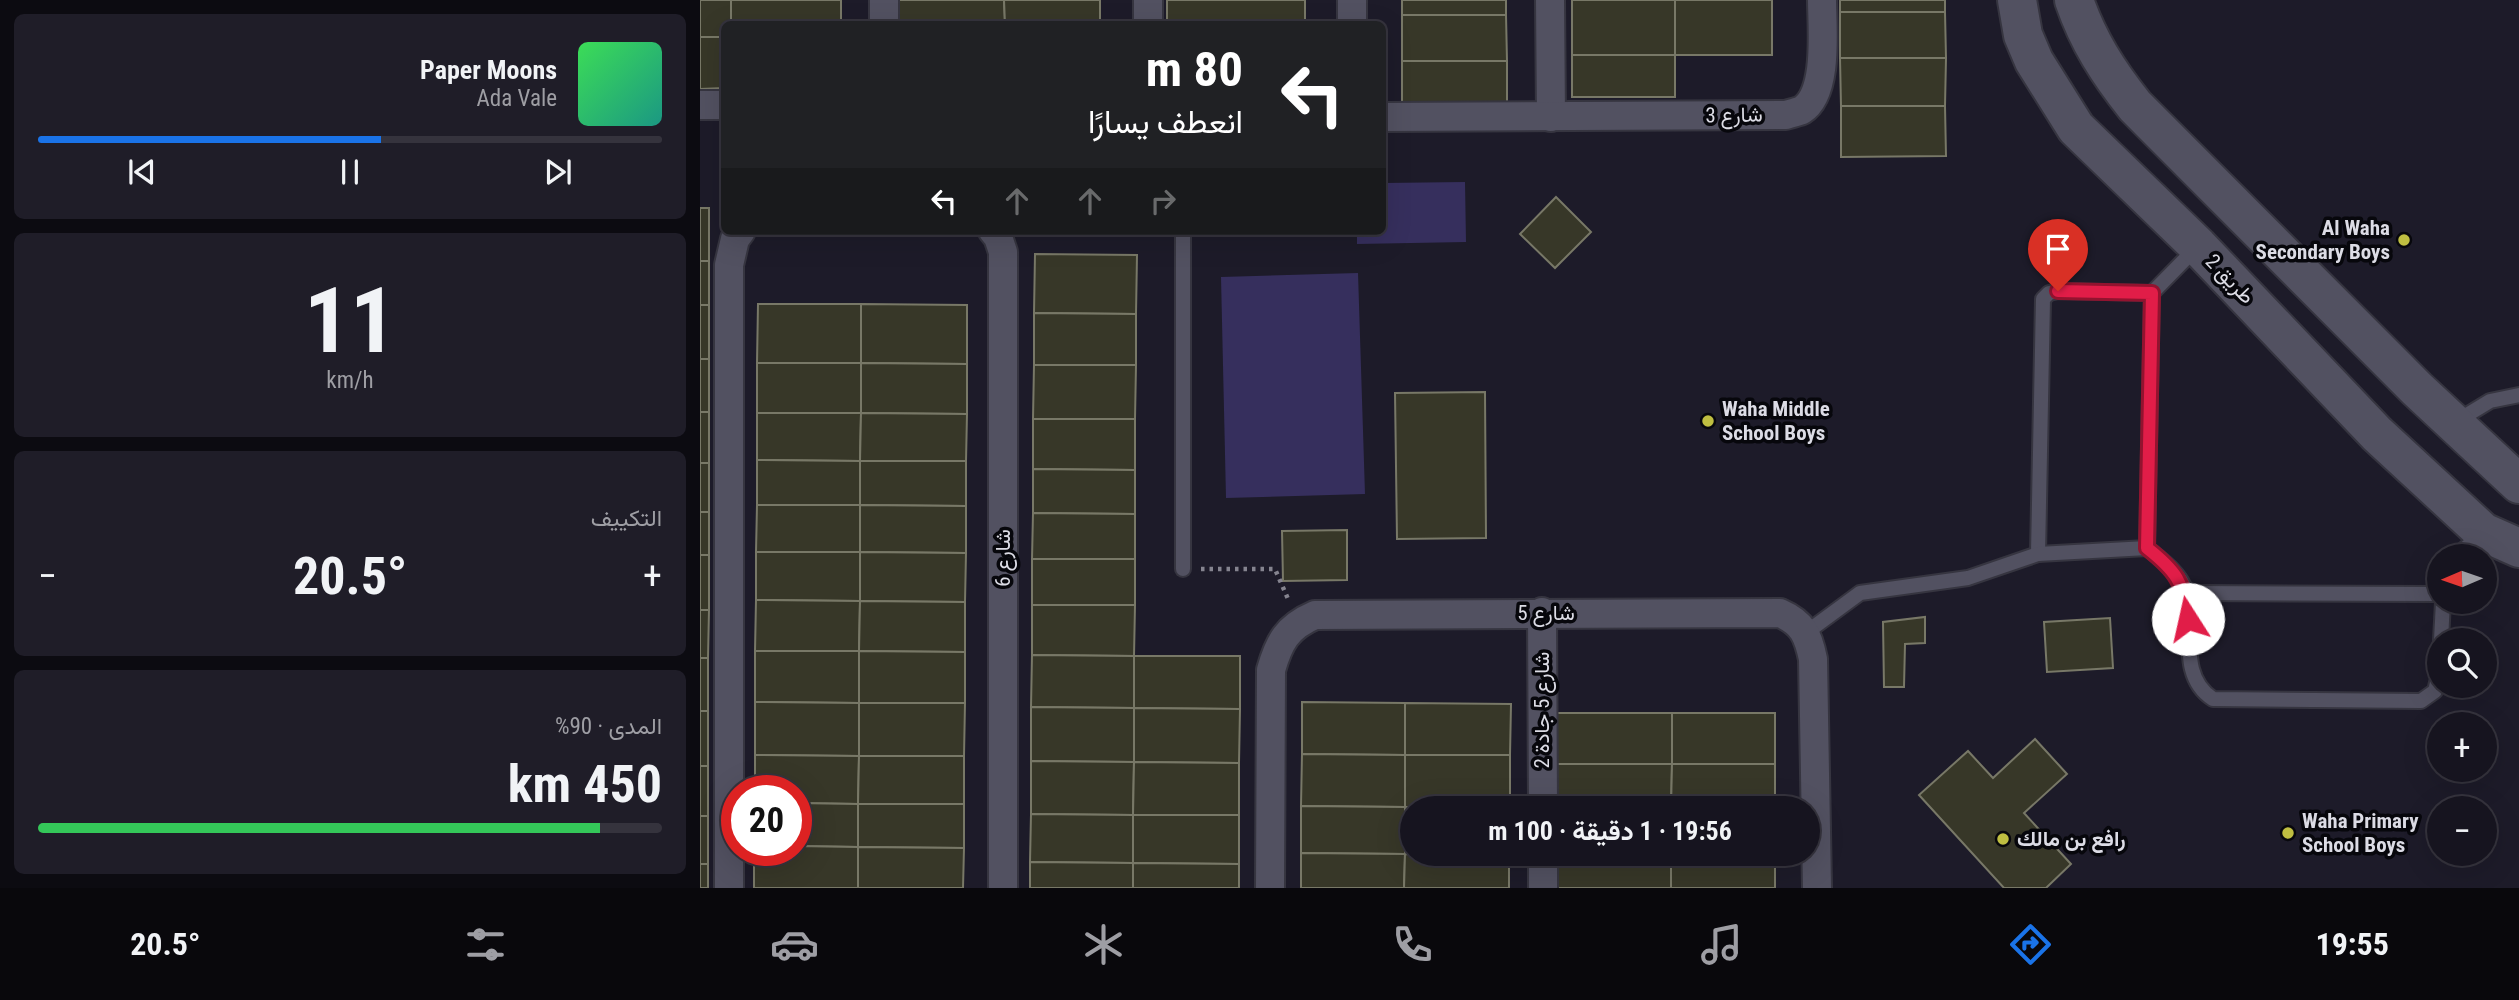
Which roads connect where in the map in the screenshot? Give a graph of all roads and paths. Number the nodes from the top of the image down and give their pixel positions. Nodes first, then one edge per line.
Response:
1 (884, 0) edge
2 (1148, 0) edge
3 (1352, 0) edge
4 (1550, 0) edge
5 (1822, 0) edge
6 (2017, 0) edge
7 (2074, 0) edge
8 (884, 21) edge
9 (1148, 21) edge
10 (1352, 21) edge
11 (700, 105) edge
12 (721, 105) edge
13 (1386, 117) edge
14 (1551, 117) junction
15 (740, 235) edge
16 (995, 235) edge
17 (1183, 235) edge
18 (2198, 246) junction
19 (2152, 293) junction
20 (2350, 320) junction
21 (2304, 356) junction
22 (2417, 389) junction
23 (2519, 395) edge
24 (2452, 424) junction
25 (2377, 434) junction
26 (2519, 484) edge
27 (2470, 544) edge
28 (2497, 546) edge
29 (2147, 548) junction
30 (2519, 548) edge
31 (2038, 554) junction
32 (2497, 560) edge
33 (1183, 569) joint
34 (2519, 573) edge
35 (2186, 593) junction
36 (2427, 594) edge
37 (1542, 612) junction
38 (1298, 622) junction
39 (1807, 632) junction
40 (2427, 697) edge
41 (1543, 796) edge
42 (1543, 866) edge
43 (729, 888) edge
44 (1003, 888) edge
45 (1270, 888) edge
46 (1543, 888) edge
47 (1816, 888) edge

1 - 8 street
2 - 9 street
3 - 10 street
4 - 14 street
5 - 14 street, شارع 3
6 - 18 street, طريق 2
7 - 20 street
11 - 12 street
13 - 14 street, شارع 3
15 - 43 street
16 - 44 street, شارع 6
17 - 33 lane
18 - 19 lane
18 - 21 street, طريق 2
19 - 29 lane
19 - 31 lane
20 - 21 street
20 - 22 street
21 - 25 street, طريق 2
22 - 24 street
22 - 25 street
23 - 24 lane
24 - 26 street
25 - 27 street, طريق 2
28 - 30 street, طريق 2
29 - 31 lane
29 - 35 lane
31 - 39 lane
32 - 34 street, طريق 2
33 - 38 path
35 - 36 lane
35 - 40 lane
37 - 38 street, شارع 5
37 - 39 street, شارع 5
37 - 41 street, شارع 5 جادة 2
38 - 45 street
39 - 47 street
42 - 46 street

